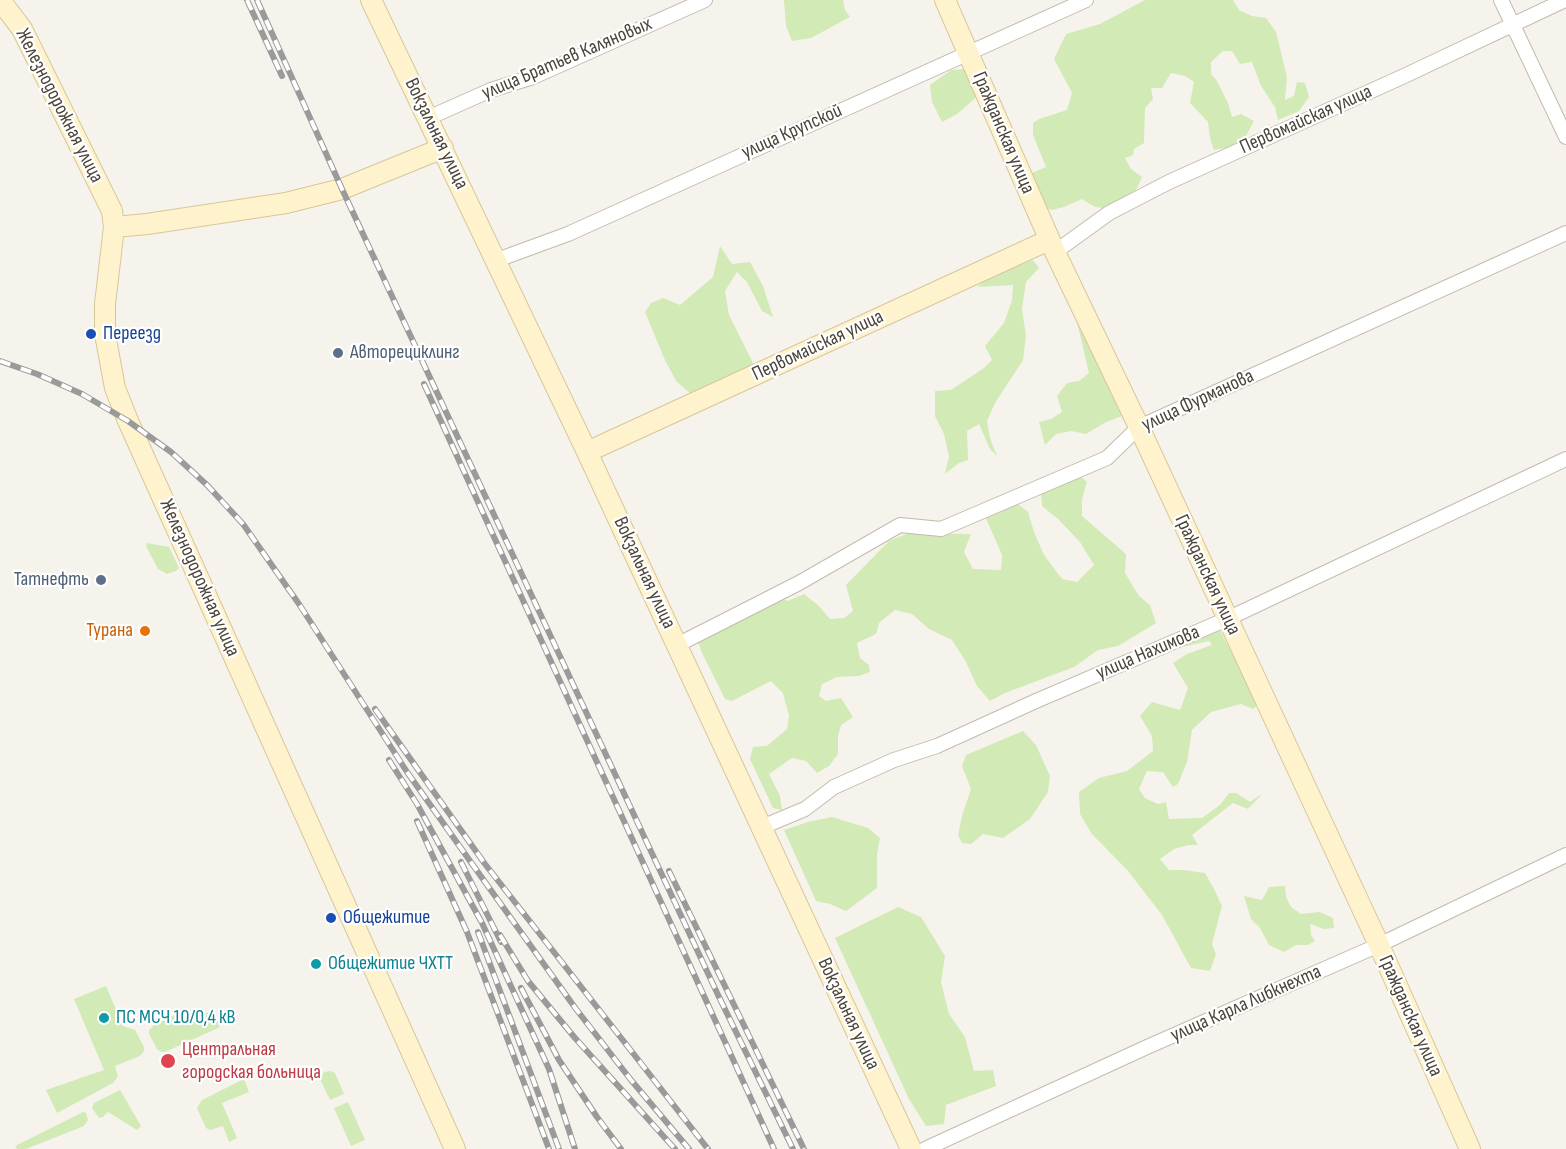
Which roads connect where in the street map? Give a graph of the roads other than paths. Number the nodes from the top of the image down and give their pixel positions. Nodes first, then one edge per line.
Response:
1 (0, 0) edge
2 (371, 0) edge
3 (705, 0) edge
4 (945, 0) edge
5 (1086, 0) edge
6 (1502, 0) edge
7 (1565, 0) edge
8 (1512, 23) junction
9 (969, 52) junction
10 (428, 118) junction
11 (1566, 137) edge
12 (442, 148) junction
13 (114, 227) junction
14 (1566, 233) edge
15 (1052, 246) junction
16 (497, 260) junction
17 (1139, 427) junction
18 (587, 452) junction
19 (1566, 459) edge
20 (1227, 619) junction
21 (677, 645) junction
22 (762, 828) junction
23 (1566, 855) edge
24 (1379, 945) junction
25 (455, 1149) edge
26 (911, 1149) edge
27 (925, 1149) edge
28 (1470, 1149) edge

1 - 13 street, Железнодорожная улица
2 - 10 street, Вокзальная улица
3 - 10 street, улица Братьев Каляновых
4 - 9 street, Гражданская улица
5 - 9 street, улица Крупской
6 - 8 street
7 - 8 street, Первомайская улица
8 - 11 street
8 - 15 street, Первомайская улица
9 - 15 street, Гражданская улица
9 - 16 street, улица Крупской
10 - 12 street, Вокзальная улица
12 - 13 street
12 - 16 street, Вокзальная улица
13 - 25 street, Железнодорожная улица
14 - 17 street, улица Фурманова
15 - 17 street, Гражданская улица
15 - 18 street, Первомайская улица
16 - 18 street, Вокзальная улица
17 - 20 street, Гражданская улица
17 - 21 street, улица Фурманова
18 - 21 street, Вокзальная улица
19 - 20 street, улица Нахимова
20 - 22 street, улица Нахимова
20 - 24 street, Гражданская улица
21 - 22 street, Вокзальная улица
22 - 26 street, Вокзальная улица
23 - 24 street, улица Карла Либкнехта
24 - 27 street, улица Карла Либкнехта
24 - 28 street, Гражданская улица

